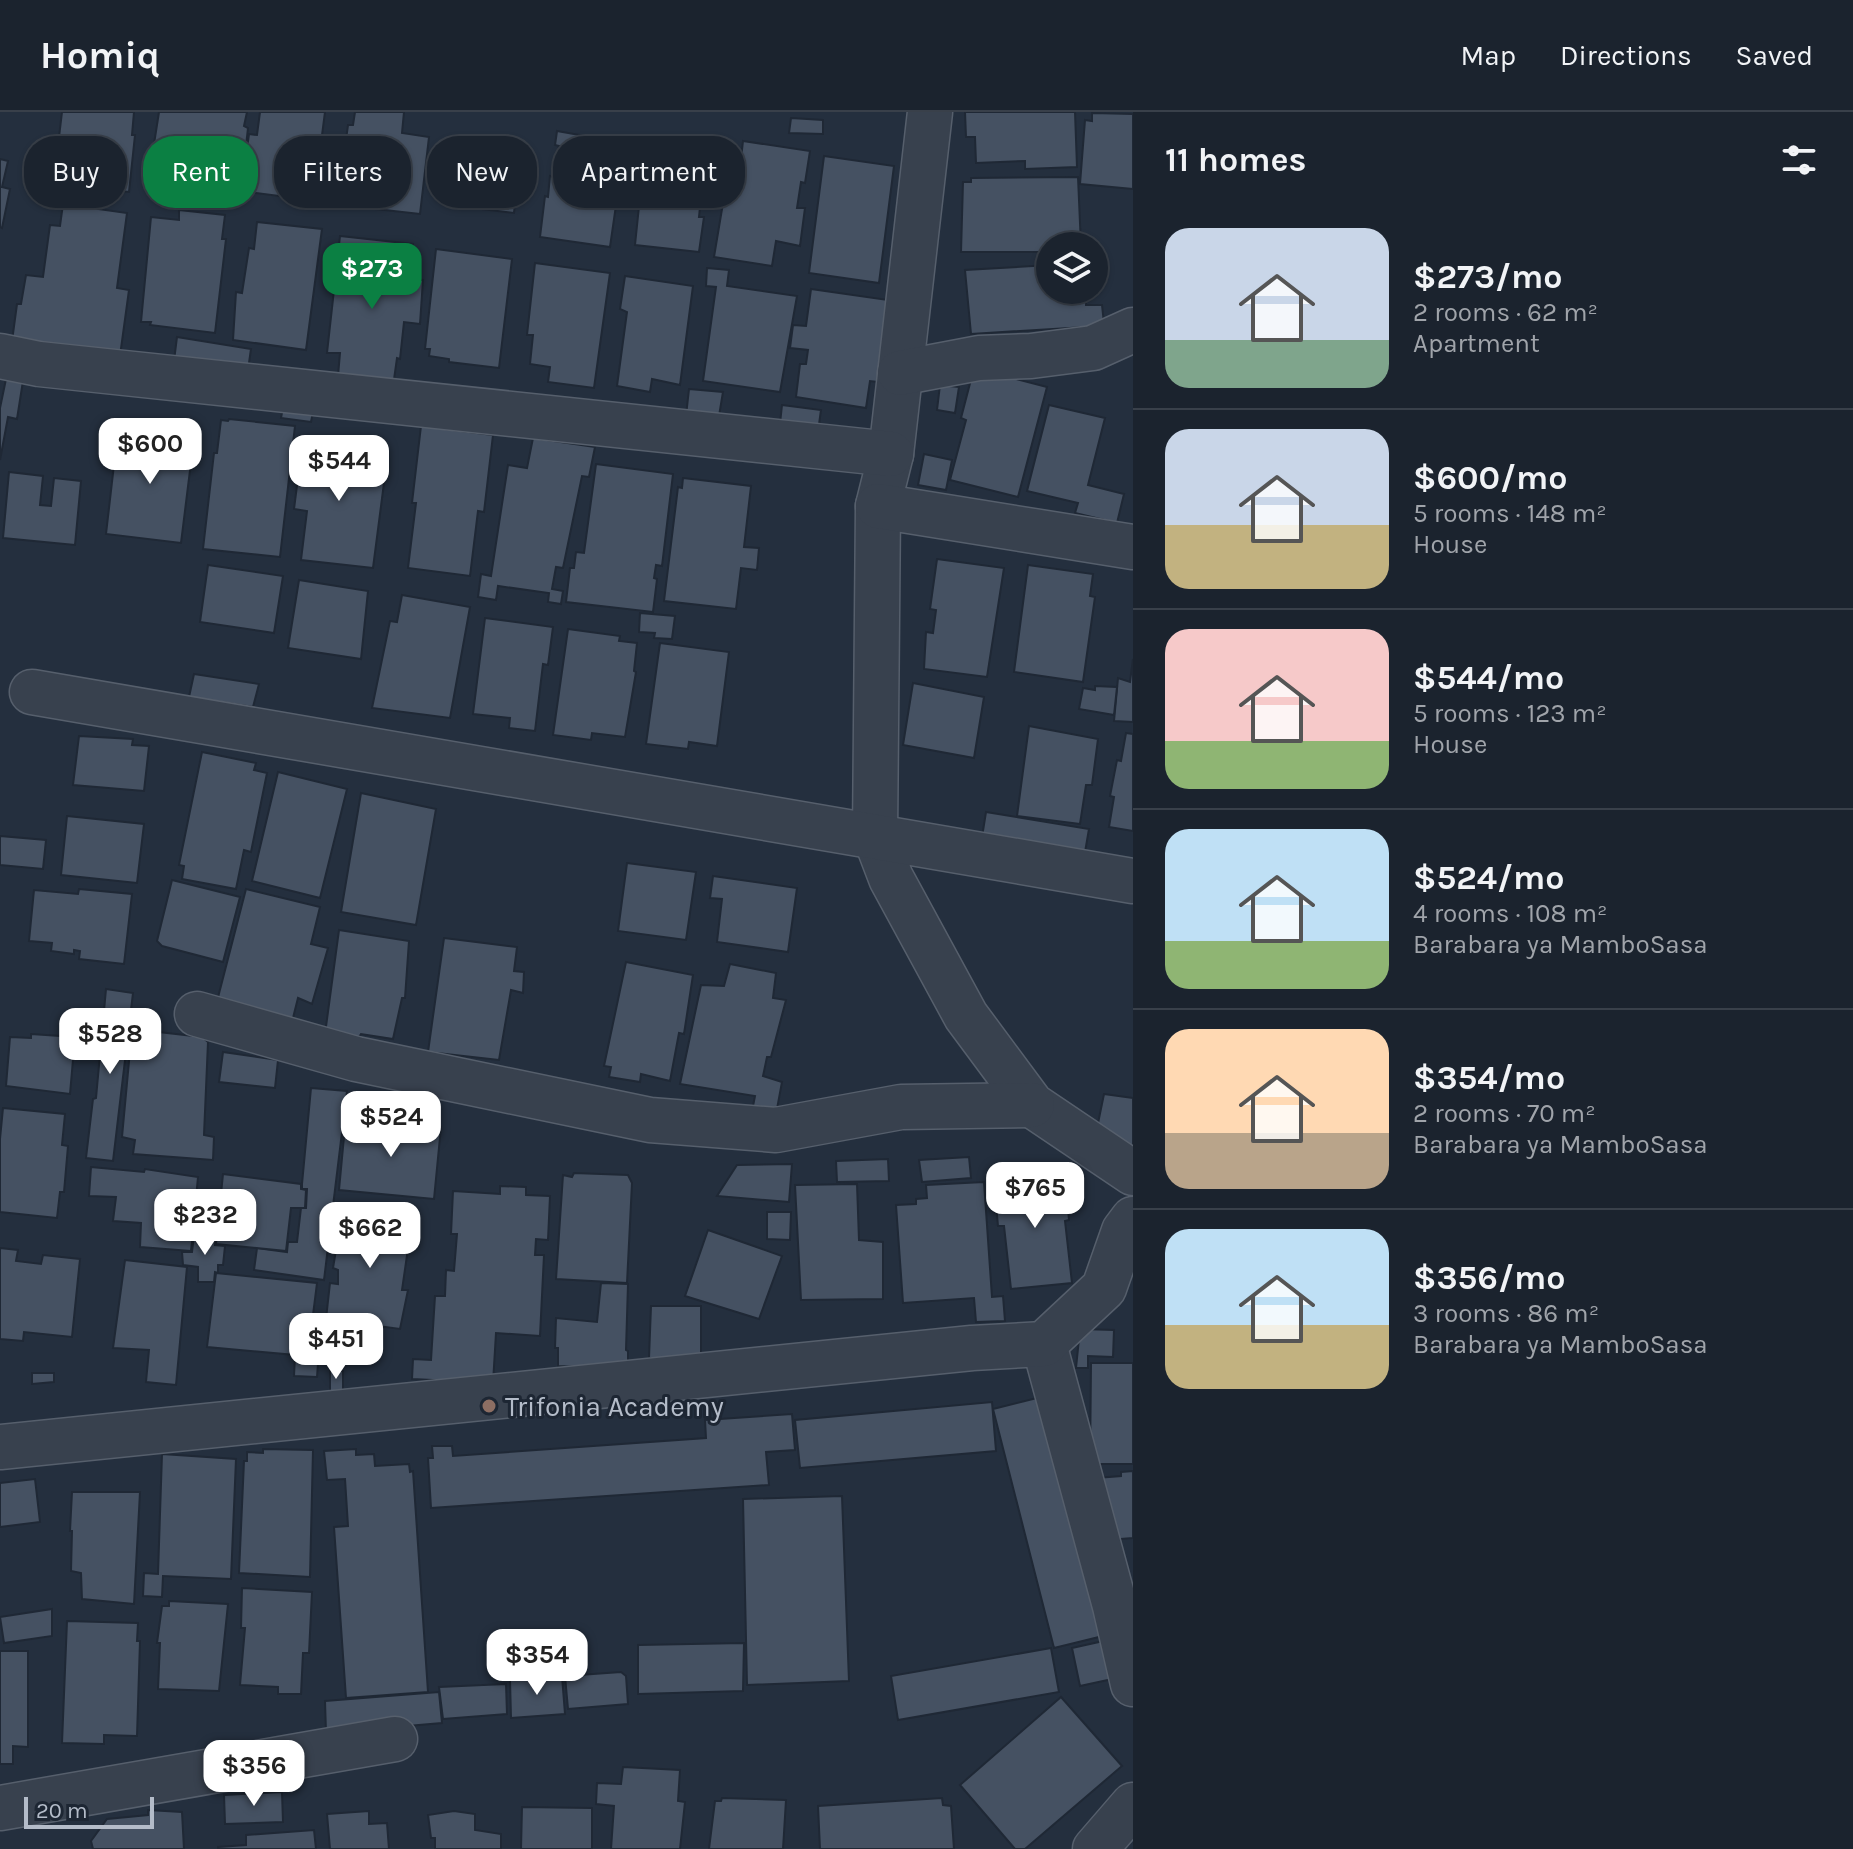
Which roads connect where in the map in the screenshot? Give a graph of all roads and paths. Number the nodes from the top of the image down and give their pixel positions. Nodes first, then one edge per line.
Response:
1 (930, 112) edge
2 (1133, 330) edge
3 (0, 356) edge
4 (900, 373) junction
5 (891, 454) junction
6 (878, 506) junction
7 (1133, 547) edge
8 (32, 692) dead end
9 (875, 836) junction
10 (1133, 881) edge
11 (197, 1014) dead end
12 (1032, 1105) junction
13 (1133, 1173) edge
14 (1133, 1219) edge
15 (1044, 1344) junction
16 (0, 1447) edge
17 (1133, 1684) edge
18 (395, 1739) dead end
19 (1133, 1805) edge
20 (0, 1808) edge
21 (1095, 1849) edge

1 - 4 street
2 - 4 street
3 - 5 street
4 - 5 street
5 - 6 street
6 - 7 street
6 - 9 street
8 - 9 street
9 - 10 street
9 - 12 street
11 - 12 street
12 - 13 street
14 - 15 street
15 - 16 street
15 - 17 street
18 - 20 street
19 - 21 street

